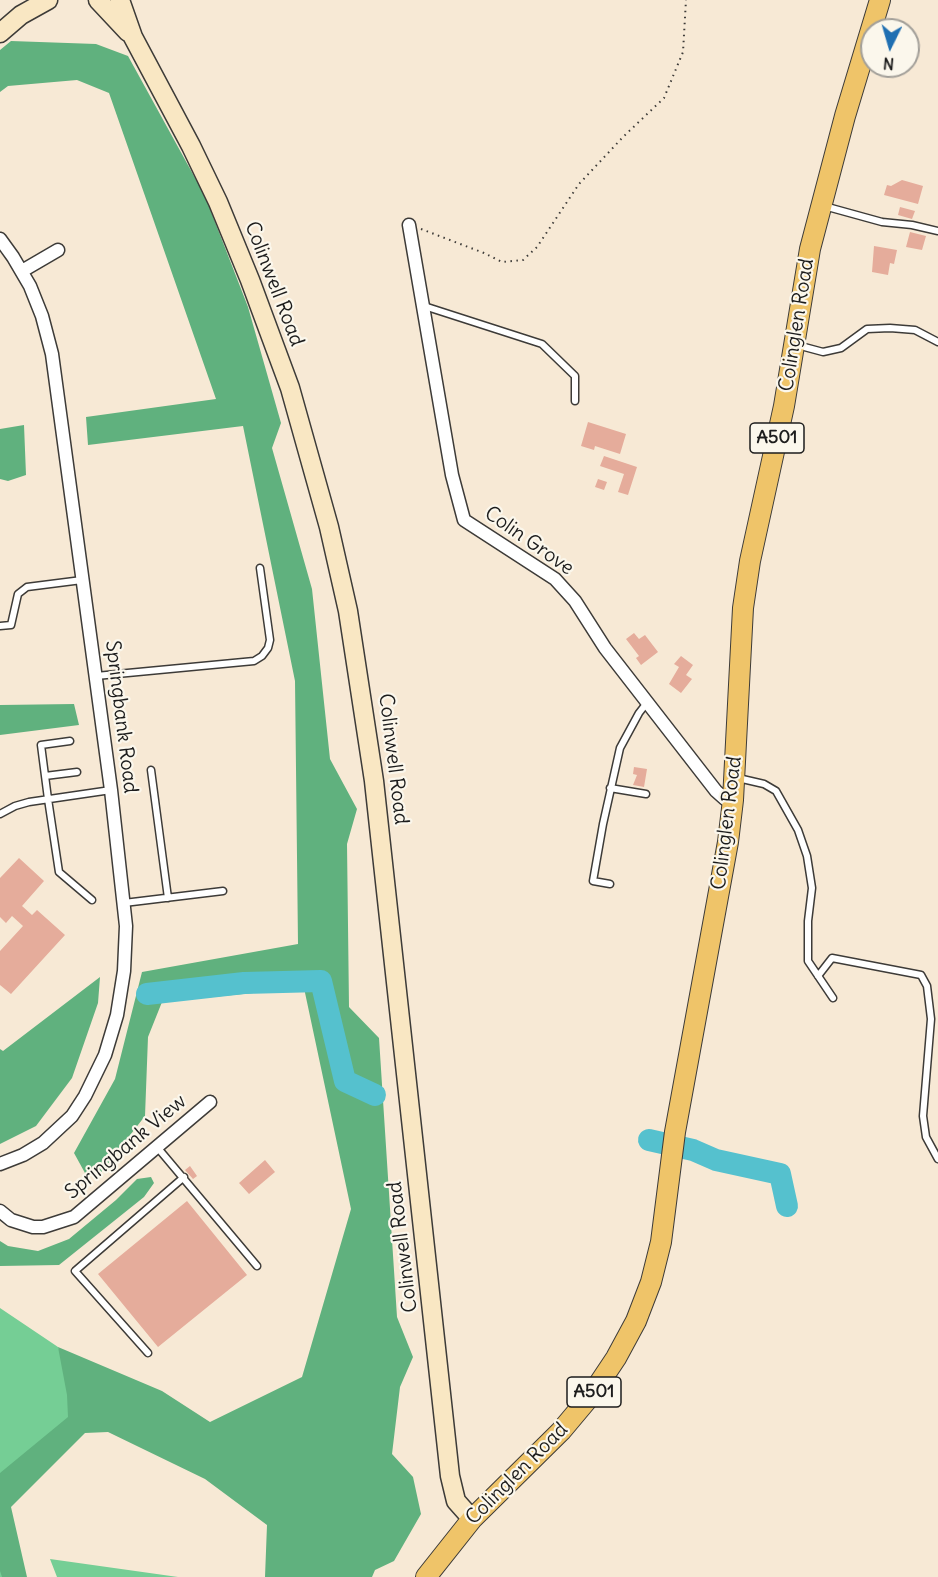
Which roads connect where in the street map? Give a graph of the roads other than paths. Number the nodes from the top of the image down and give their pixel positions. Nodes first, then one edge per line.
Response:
1 (48, 0) edge
2 (98, 0) edge
3 (120, 0) edge
4 (880, 0) edge
5 (26, 8) edge
6 (0, 33) edge
7 (133, 38) junction
8 (821, 205) junction
9 (409, 225) road end
10 (938, 231) edge
11 (0, 238) edge
12 (58, 250) dead end
13 (22, 271) junction
14 (423, 306) junction
15 (938, 342) edge
16 (795, 344) junction
17 (575, 401) dead end
18 (260, 568) dead end
19 (83, 580) junction
20 (0, 626) edge
21 (95, 676) junction
22 (646, 704) junction
23 (70, 741) dead end
24 (151, 770) dead end
25 (77, 772) dead end
26 (45, 776) junction
27 (735, 777) junction
28 (610, 788) junction
29 (111, 790) junction
30 (646, 794) dead end
31 (48, 799) junction
32 (733, 800) junction
33 (0, 814) edge
34 (610, 884) dead end
35 (223, 891) dead end
36 (168, 898) junction
37 (92, 900) dead end
38 (124, 903) junction
39 (818, 976) junction
40 (832, 998) dead end
41 (210, 1102) dead end
42 (157, 1147) junction
43 (938, 1159) edge
44 (0, 1164) edge
45 (183, 1177) junction
46 (0, 1211) edge
47 (257, 1266) dead end
48 (148, 1353) dead end
49 (472, 1519) junction
50 (426, 1577) edge

1 - 5 street
2 - 7 street, Colinwell Road
3 - 7 street, Colinwell Road
4 - 8 main road, Colinglen Road / A501
5 - 6 street
7 - 49 street, Colinwell Road
8 - 10 lane
8 - 16 main road, Colinglen Road / A501
9 - 14 street, Colin Grove
11 - 13 street, Springbank Road
12 - 13 street
13 - 19 street, Springbank Road
14 - 17 lane
14 - 22 street, Colin Grove
15 - 16 lane
16 - 27 main road, Colinglen Road / A501
18 - 21 lane
19 - 20 lane
19 - 21 street, Springbank Road
21 - 29 street, Springbank Road
22 - 28 lane
22 - 32 street, Colin Grove
23 - 26 lane
24 - 36 lane
25 - 26 lane
26 - 31 lane
27 - 32 main road, Colinglen Road / A501
27 - 39 lane
28 - 30 lane
28 - 34 lane
29 - 31 lane
29 - 38 street, Springbank Road
31 - 33 lane
31 - 37 lane
32 - 49 main road, Colinglen Road / A501
35 - 36 lane
36 - 38 lane
38 - 44 street, Springbank Road
39 - 40 lane
39 - 43 lane
41 - 42 street, Springbank View
42 - 45 lane
42 - 46 street, Springbank View
45 - 47 lane
45 - 48 lane
49 - 50 main road, Colinglen Road / A501

